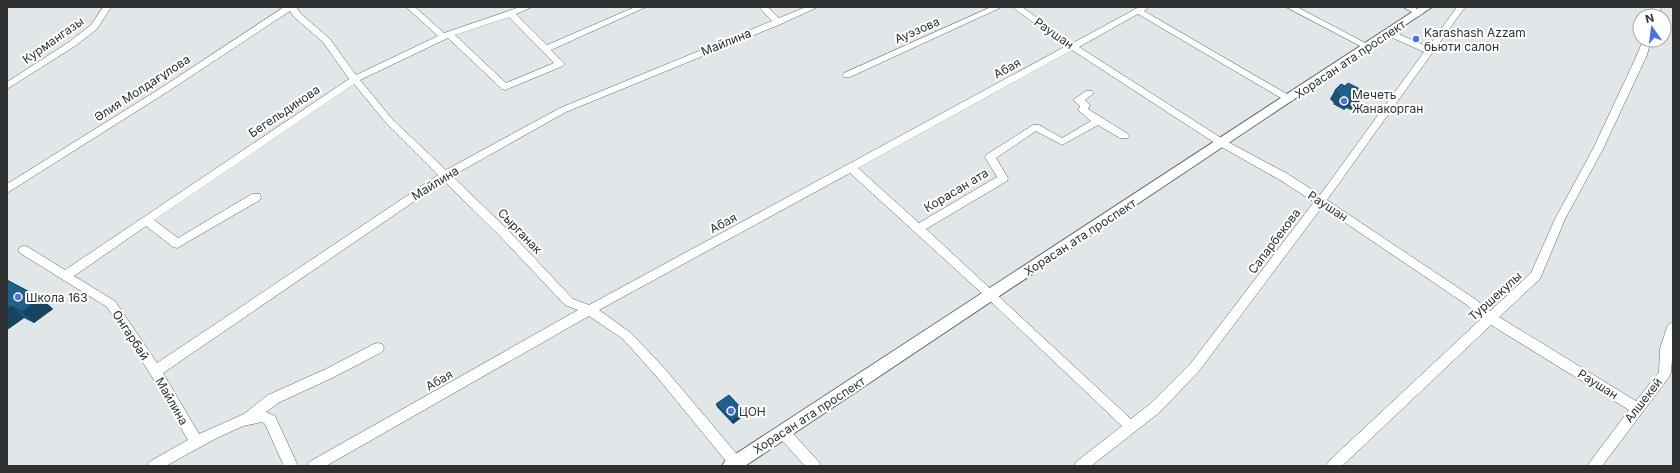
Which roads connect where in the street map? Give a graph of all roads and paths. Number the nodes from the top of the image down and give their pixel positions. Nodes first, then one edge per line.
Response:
1 (107, 7) edge
2 (291, 7) edge
3 (410, 7) edge
4 (528, 7) edge
5 (642, 7) edge
6 (763, 7) edge
7 (814, 7) edge
8 (998, 7) edge
9 (1016, 7) edge
10 (1290, 7) edge
11 (1461, 7) edge
12 (1141, 9) edge
13 (1418, 9) edge
14 (510, 13) junction
15 (778, 22) junction
16 (1389, 33) junction
17 (446, 36) junction
18 (1073, 47) junction
19 (1369, 47) junction
20 (1644, 48) edge
21 (545, 49) junction
22 (1429, 51) junction
23 (847, 75) dead end
24 (355, 79) junction
25 (7, 86) edge
26 (1089, 93) dead end
27 (1289, 99) junction
28 (1098, 121) junction
29 (1124, 136) dead end
30 (1222, 143) junction
31 (851, 168) junction
32 (446, 176) junction
33 (7, 189) edge
34 (256, 197) dead end
35 (1321, 201) junction
36 (146, 220) junction
37 (918, 229) junction
38 (24, 250) dead end
39 (65, 276) junction
40 (991, 295) junction
41 (590, 310) junction
42 (1490, 318) junction
43 (1673, 327) edge
44 (378, 348) dead end
45 (155, 371) junction
46 (1637, 408) junction
47 (247, 418) junction
48 (1131, 426) junction
49 (783, 432) junction
50 (196, 442) junction
51 (734, 465) edge
52 (154, 466) edge
53 (290, 466) edge
54 (314, 466) edge
55 (814, 466) edge
56 (1081, 466) edge
57 (1333, 466) edge
58 (1594, 466) edge

1 - 25 street, Курмангазы
2 - 24 street, Сырганак
2 - 33 street, Әлия Молдағұлова
3 - 17 street
4 - 14 street, Бегельдинова
5 - 21 street
6 - 15 street
7 - 15 street, Майлина
8 - 23 street, Ауэзова
9 - 18 street, Раушан
10 - 19 street
11 - 22 street, Сапарбекова
12 - 18 street, Абая
12 - 27 street
13 - 16 main road, Хорасан ата проспект
14 - 17 street, Бегельдинова
14 - 21 street
15 - 32 street, Майлина
16 - 19 main road, Хорасан ата проспект
16 - 22 street
17 - 21 street
17 - 24 street, Бегельдинова
18 - 30 street, Раушан
18 - 31 street, Абая
19 - 27 main road, Хорасан ата проспект
20 - 42 street, Туршекулы
22 - 35 street, Сапарбекова
24 - 32 street, Сырганак
24 - 36 street, Бегельдинова
26 - 28 street
27 - 30 main road, Хорасан ата проспект
28 - 29 street
28 - 37 street, Корасан ата
30 - 35 street, Раушан
30 - 40 main road, Хорасан ата проспект
31 - 37 street
31 - 41 street, Абая
32 - 41 street, Сырганак
32 - 45 street, Майлина
34 - 36 street
35 - 42 street, Раушан
35 - 48 street, Сапарбекова
36 - 39 street, Бегельдинова
37 - 40 street
38 - 39 street, Онгарбай
39 - 45 street, Онгарбай
40 - 48 street
40 - 49 main road, Хорасан ата проспект
41 - 51 street, Сырганак
41 - 54 street, Абая
42 - 46 street, Раушан
42 - 57 street, Туршекулы
43 - 46 street, Алшекей
44 - 47 street
45 - 50 street, Майлина
46 - 58 street, Алшекей
47 - 50 street
47 - 53 street
48 - 56 street, Сапарбекова
49 - 51 main road, Хорасан ата проспект
49 - 55 street
50 - 52 street

